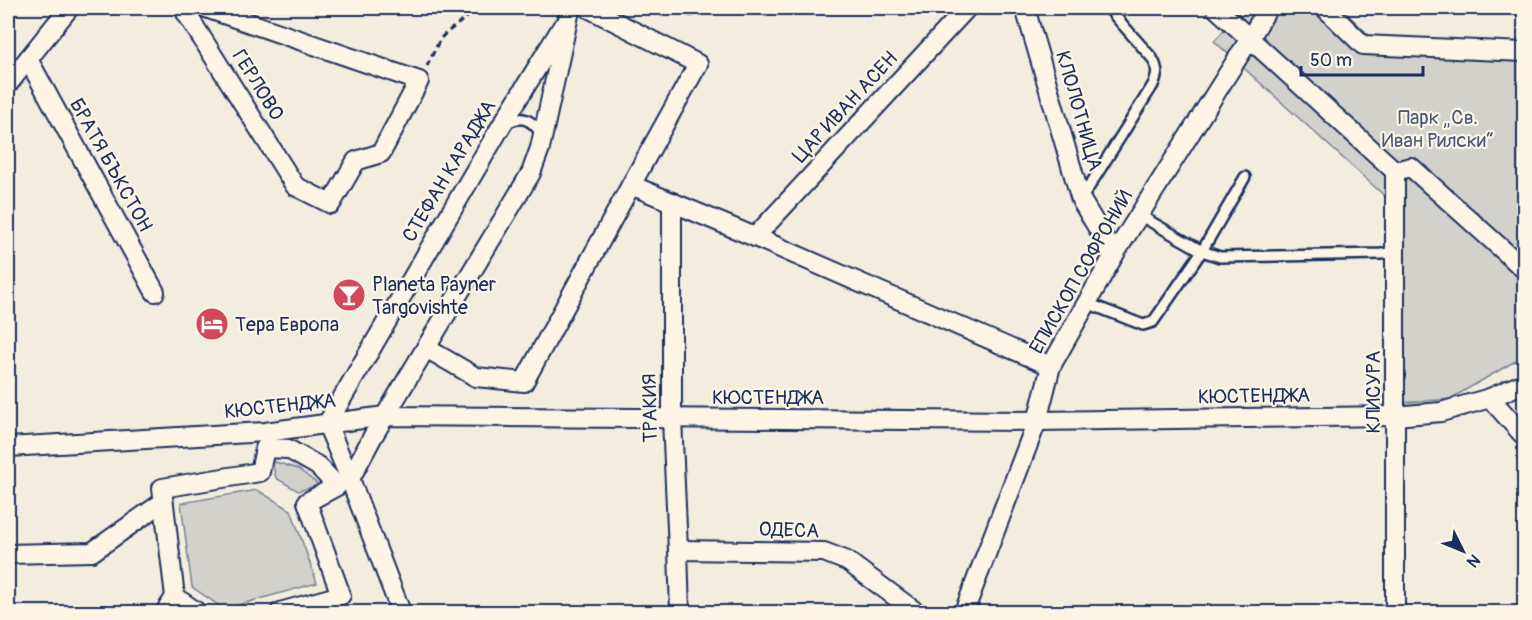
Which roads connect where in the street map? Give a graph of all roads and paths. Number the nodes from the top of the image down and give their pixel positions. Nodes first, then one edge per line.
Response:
1 (69, 8) edge
2 (183, 8) edge
3 (206, 8) edge
4 (479, 8) edge
5 (588, 8) edge
6 (689, 8) edge
7 (700, 8) edge
8 (968, 8) edge
9 (1025, 8) edge
10 (1108, 8) edge
11 (1216, 8) edge
12 (1268, 8) edge
13 (1325, 8) edge
14 (566, 10) edge
15 (1250, 40) junction
16 (1524, 52) edge
17 (28, 59) junction
18 (419, 81) junction
19 (8, 84) edge
20 (500, 128) junction
21 (542, 136) junction
22 (1395, 171) junction
23 (1245, 177) dead end
24 (631, 185) junction
25 (1081, 200) junction
26 (672, 202) junction
27 (1139, 215) junction
28 (755, 237) junction
29 (1202, 251) junction
30 (1395, 252) junction
31 (1114, 255) junction
32 (1524, 270) edge
33 (155, 292) dead end
34 (1087, 303) junction
35 (426, 348) junction
36 (1051, 366) junction
37 (1524, 383) edge
38 (1490, 398) junction
39 (385, 416) junction
40 (1395, 416) junction
41 (672, 419) junction
42 (1037, 421) junction
43 (327, 424) junction
44 (266, 432) junction
45 (1524, 436) edge
46 (8, 447) edge
47 (350, 479) junction
48 (163, 502) junction
49 (678, 550) junction
50 (8, 554) edge
51 (175, 597) junction
52 (165, 612) edge
53 (197, 612) edge
54 (280, 612) edge
55 (401, 612) edge
56 (680, 612) edge
57 (916, 612) edge
58 (964, 612) edge
59 (1395, 612) edge

1 - 17 street
2 - 18 street, ГЕРЛОВО
3 - 18 street
4 - 18 path
5 - 24 street
6 - 7 lane
8 - 28 street, ЦАР ИВАН АСЕН
9 - 25 street, КЛОЛОТНИЦА
10 - 25 lane
11 - 15 street
12 - 15 street, ЕПИСКОП СОФРОНИЙ
13 - 16 street
14 - 20 street, СТЕФАН КАРАДЖА
14 - 21 street, СТЕФАН КАРАДЖА
15 - 22 street
15 - 27 street, ЕПИСКОП СОФРОНИЙ
17 - 19 street
17 - 33 street, БРАТЯ БЪКСТОН
20 - 21 lane
20 - 43 street, СТЕФАН КАРАДЖА
21 - 35 street, СТЕФАН КАРАДЖА
22 - 30 street, КЛИСУРА
22 - 32 street
23 - 29 lane
24 - 26 street
24 - 35 street
25 - 31 street, КЛОЛОТНИЦА
26 - 28 street
26 - 41 street, ТРАКИЯ
27 - 29 lane
27 - 31 street, ЕПИСКОП СОФРОНИЙ
28 - 36 street
29 - 30 lane
29 - 34 lane
30 - 40 street, КЛИСУРА
31 - 34 street, ЕПИСКОП СОФРОНИЙ
34 - 36 street, ЕПИСКОП СОФРОНИЙ
35 - 39 street, СТЕФАН КАРАДЖА
36 - 42 street, ЕПИСКОП СОФРОНИЙ
37 - 38 street, КЮСТЕНДЖА
38 - 40 street, КЮСТЕНДЖА
38 - 45 street
39 - 41 street, КЮСТЕНДЖА
39 - 43 street, КЮСТЕНДЖА
39 - 47 street, СТЕФАН КАРАДЖА
40 - 42 street, КЮСТЕНДЖА
40 - 59 street, КЛИСУРА
41 - 42 street, КЮСТЕНДЖА
41 - 49 street, ТРАКИЯ
42 - 58 street, ЕПИСКОП СОФРОНИЙ
43 - 44 street, КЮСТЕНДЖА
43 - 47 street
44 - 46 street, КЮСТЕНДЖА
44 - 47 street
47 - 55 street
48 - 50 street
48 - 51 street
48 - 54 street
49 - 56 street, ТРАКИЯ
49 - 57 street, ОДЕСА
51 - 52 street
51 - 53 street

